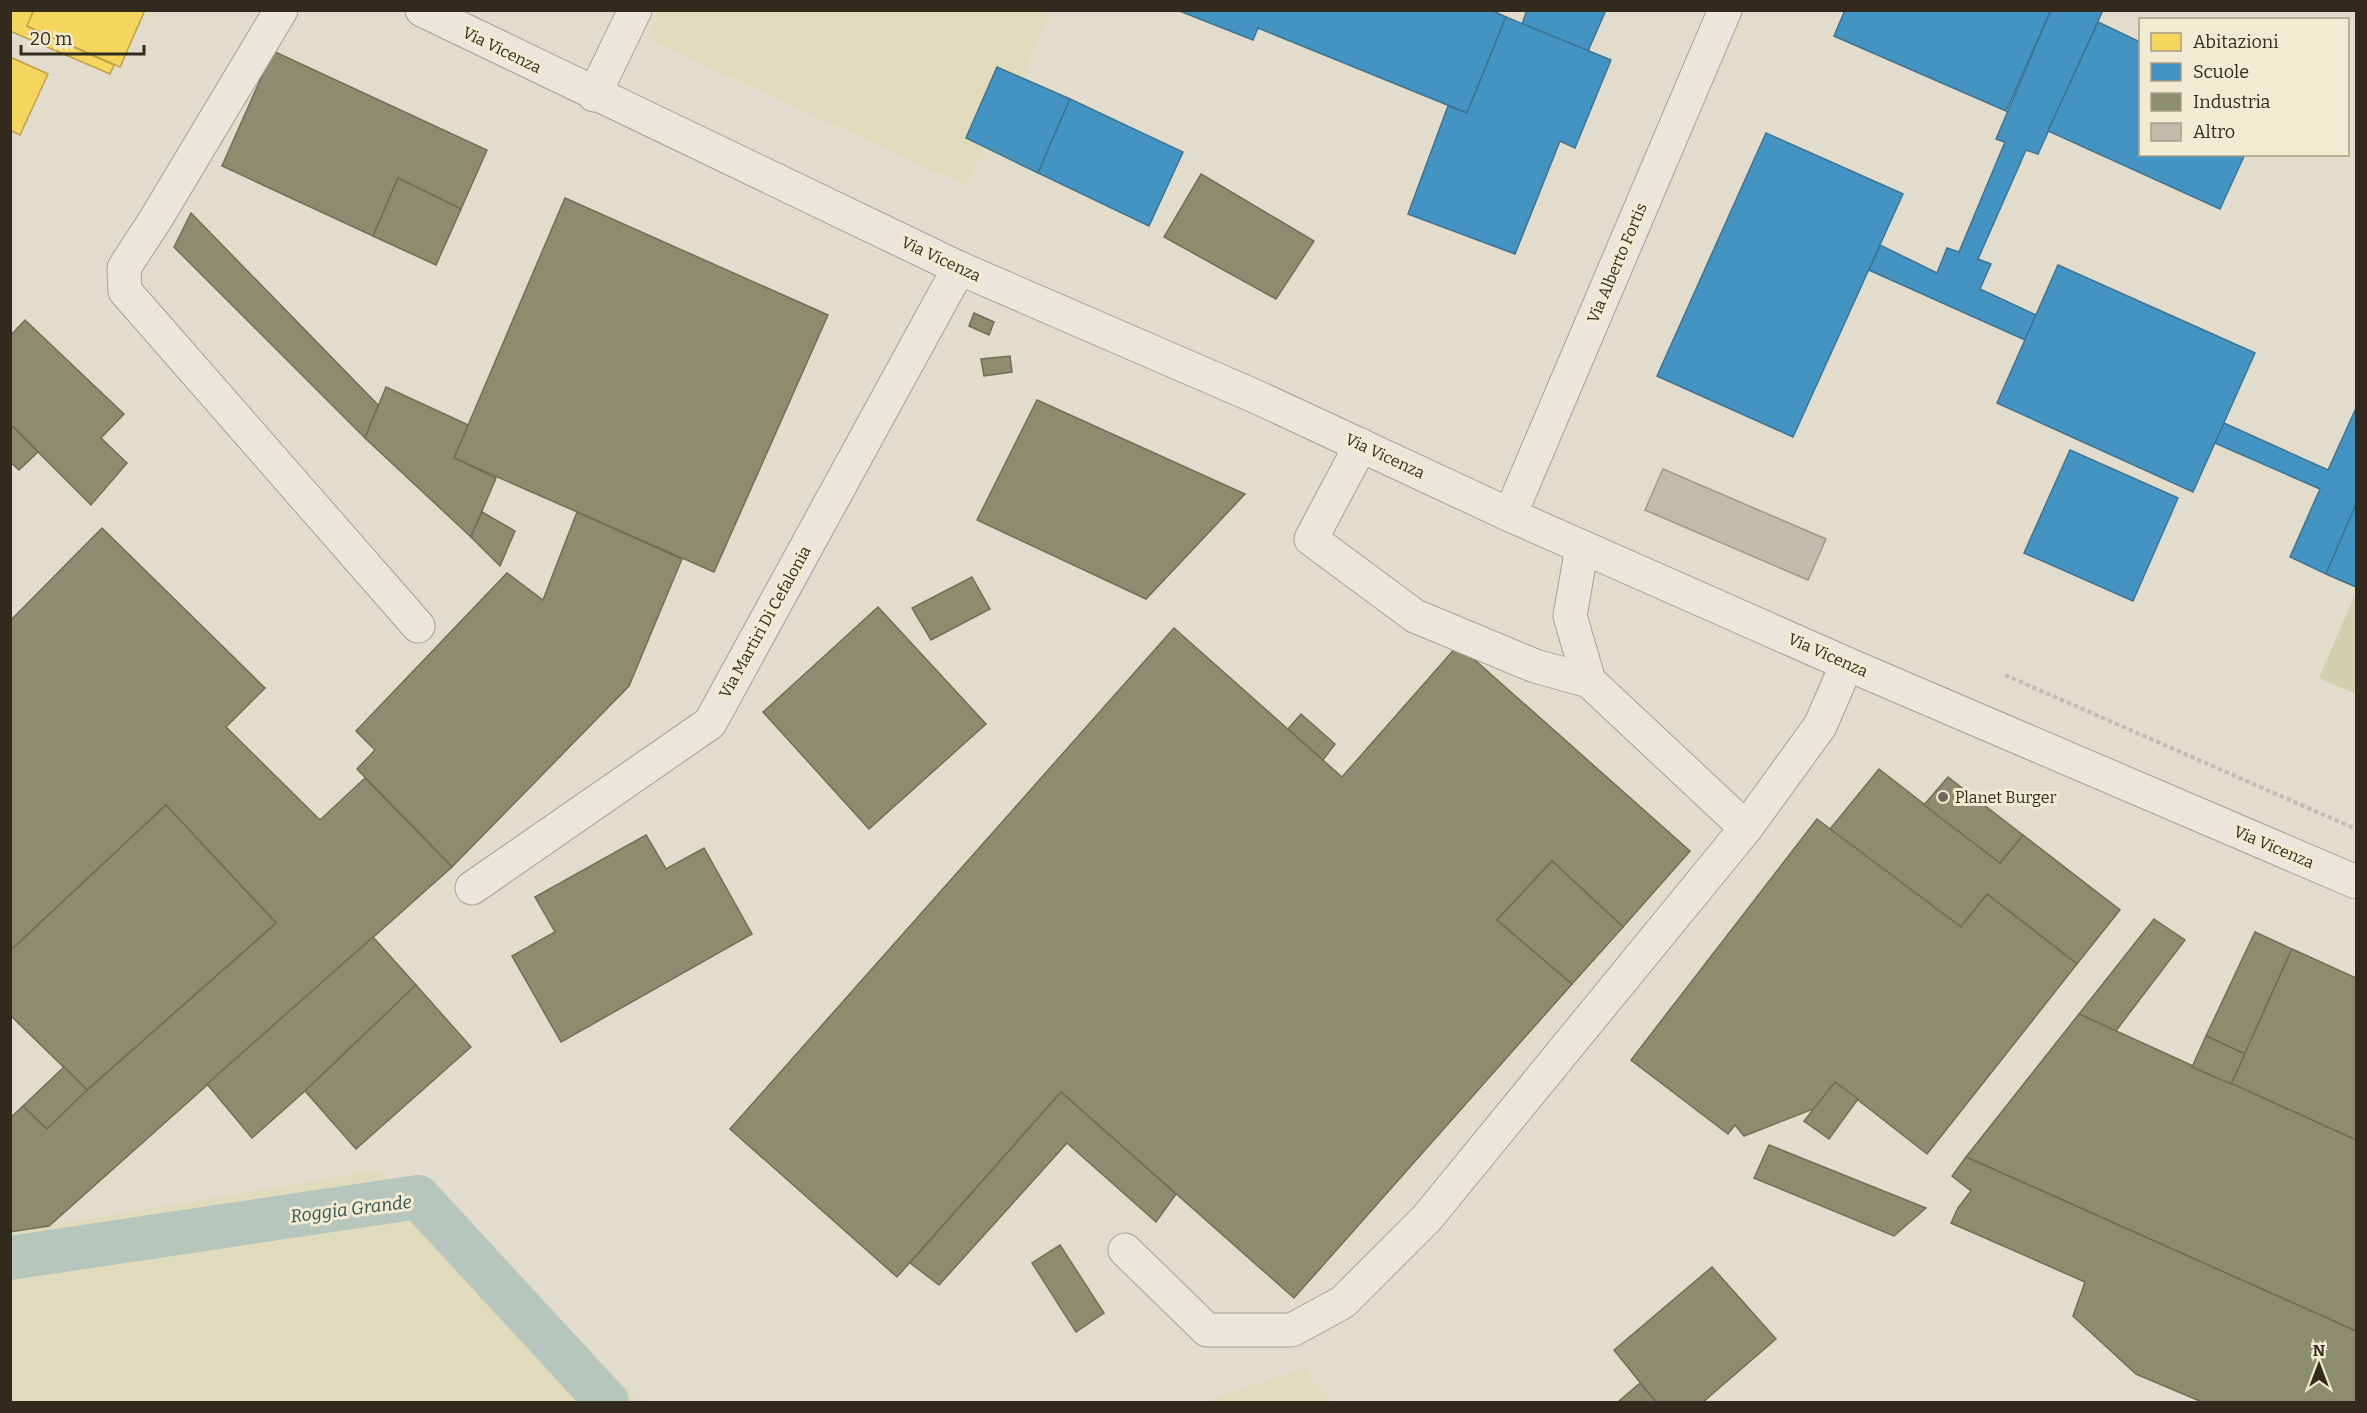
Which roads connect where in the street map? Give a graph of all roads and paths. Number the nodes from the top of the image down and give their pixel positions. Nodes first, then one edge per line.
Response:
1 (281, 10) edge
2 (422, 10) edge
3 (635, 10) edge
4 (1725, 10) edge
5 (594, 95) junction
6 (959, 268) junction
7 (1361, 445) junction
8 (1510, 515) junction
9 (1582, 547) junction
10 (418, 626) dead end
11 (1847, 664) junction
12 (2005, 675) dead end
13 (1589, 681) junction
14 (1746, 828) junction
15 (2356, 829) edge
16 (2356, 882) edge
17 (472, 888) dead end
18 (1125, 1250) dead end

1 - 10 street
2 - 5 street, Via Vicenza
3 - 5 street
4 - 8 street, Via Alberto Fortis
5 - 6 street, Via Vicenza
6 - 7 street, Via Vicenza
6 - 17 street, Via Martiri Di Cefalonia
7 - 8 street, Via Vicenza
7 - 13 street
8 - 9 street, Via Vicenza
9 - 11 street, Via Vicenza
9 - 13 street
11 - 14 street
11 - 16 street, Via Vicenza
12 - 15 path
13 - 14 street
14 - 18 street

